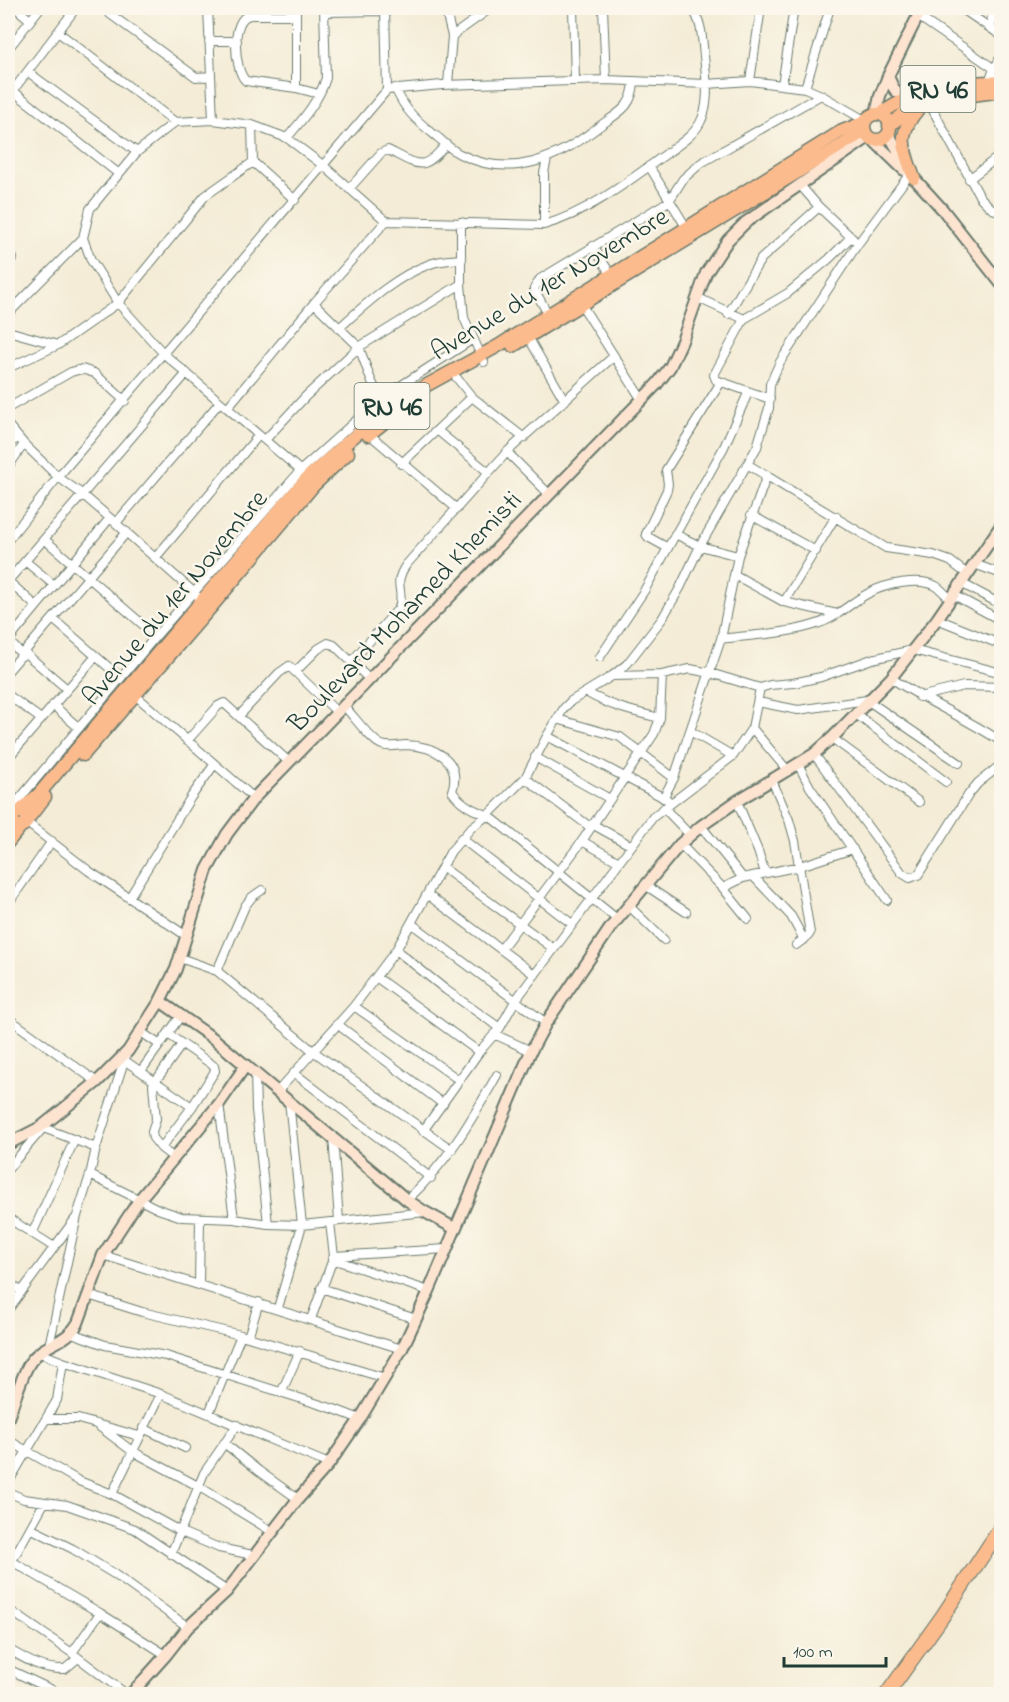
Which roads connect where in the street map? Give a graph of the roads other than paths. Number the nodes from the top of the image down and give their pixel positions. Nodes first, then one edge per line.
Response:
1 (16, 8) edge
2 (40, 8) edge
3 (106, 8) edge
4 (208, 8) edge
5 (445, 8) edge
6 (573, 8) edge
7 (603, 8) edge
8 (693, 8) edge
9 (761, 8) edge
10 (794, 8) edge
11 (830, 8) edge
12 (961, 8) edge
13 (993, 8) edge
14 (72, 9) edge
15 (386, 9) edge
16 (486, 9) edge
17 (325, 10) edge
18 (296, 11) edge
19 (920, 12) edge
20 (30, 20) junction
21 (990, 28) junction
22 (58, 32) junction
23 (452, 36) junction
24 (1002, 36) edge
25 (209, 40) junction
26 (237, 41) junction
27 (8, 49) edge
28 (1002, 54) edge
29 (998, 71) edge
30 (28, 72) junction
31 (211, 76) junction
32 (888, 76) junction
33 (606, 80) junction
34 (575, 81) junction
35 (634, 81) junction
36 (750, 81) junction
37 (988, 82) junction
38 (1002, 82) edge
39 (448, 84) junction
40 (707, 84) junction
41 (782, 85) junction
42 (296, 88) junction
43 (805, 88) junction
44 (391, 89) junction
45 (9, 92) edge
46 (320, 94) junction
47 (1002, 94) edge
48 (821, 95) junction
49 (908, 97) junction
50 (926, 101) junction
51 (213, 120) junction
52 (175, 122) junction
53 (252, 125) junction
54 (870, 125) junction
55 (889, 130) junction
56 (287, 138) junction
57 (446, 144) junction
58 (136, 152) junction
59 (1002, 154) edge
60 (547, 159) junction
61 (253, 162) junction
62 (324, 166) junction
63 (649, 166) junction
64 (119, 174) junction
65 (912, 177) junction
66 (969, 179) junction
67 (800, 185) junction
68 (350, 189) junction
69 (295, 200) junction
70 (669, 201) junction
71 (819, 207) junction
72 (1002, 212) edge
73 (387, 221) junction
74 (461, 222) junction
75 (544, 225) junction
76 (686, 227) junction
77 (851, 237) junction
78 (83, 238) junction
79 (857, 245) junction
80 (593, 246) junction
81 (462, 259) junction
82 (611, 275) junction
83 (461, 284) junction
84 (1002, 285) edge
85 (698, 298) junction
86 (118, 303) junction
87 (314, 303) junction
88 (581, 304) junction
89 (8, 314) edge
90 (548, 314) junction
91 (728, 314) junction
92 (744, 319) junction
93 (339, 328) junction
94 (8, 331) edge
95 (528, 336) junction
96 (473, 339) junction
97 (58, 345) junction
98 (359, 347) junction
99 (164, 354) junction
100 (614, 356) junction
101 (482, 359) junction
102 (8, 368) edge
103 (187, 374) junction
104 (456, 377) junction
105 (721, 382) junction
106 (748, 393) junction
107 (472, 397) junction
108 (380, 399) junction
109 (770, 399) junction
110 (642, 400) junction
111 (124, 401) junction
112 (565, 401) junction
113 (220, 402) junction
114 (8, 408) edge
115 (227, 408) junction
116 (8, 425) edge
117 (438, 430) junction
118 (369, 434) junction
119 (262, 437) junction
120 (524, 438) junction
121 (21, 441) junction
122 (8, 444) edge
123 (507, 452) junction
124 (401, 464) junction
125 (747, 464) junction
126 (8, 467) edge
127 (488, 472) junction
128 (305, 473) junction
129 (767, 475) junction
130 (58, 477) junction
131 (82, 494) junction
132 (549, 494) junction
133 (457, 509) junction
134 (752, 515) junction
135 (836, 516) junction
136 (113, 520) junction
137 (1002, 524) edge
138 (127, 532) junction
139 (675, 534) junction
140 (44, 539) junction
141 (990, 539) junction
142 (8, 540) edge
143 (1002, 543) edge
144 (700, 546) junction
145 (668, 548) junction
146 (816, 551) junction
147 (738, 556) junction
148 (156, 557) junction
149 (25, 561) junction
150 (72, 564) junction
151 (967, 574) junction
152 (1002, 574) edge
153 (735, 575) junction
154 (87, 577) junction
155 (8, 581) edge
156 (54, 585) junction
157 (952, 597) junction
158 (203, 600) junction
159 (784, 603) junction
160 (1002, 604) edge
161 (36, 606) junction
162 (837, 614) junction
163 (53, 619) junction
164 (937, 619) junction
165 (1002, 621) edge
166 (156, 636) junction
167 (721, 639) junction
168 (8, 641) edge
169 (1002, 645) edge
170 (913, 650) junction
171 (24, 654) junction
172 (96, 656) junction
173 (600, 657) dead end
174 (351, 662) junction
175 (8, 671) edge
176 (295, 672) junction
177 (710, 673) junction
178 (1002, 673) edge
179 (662, 675) junction
180 (612, 676) junction
181 (121, 678) junction
182 (891, 678) junction
183 (369, 679) junction
184 (1002, 687) edge
185 (760, 688) junction
186 (68, 689) junction
187 (586, 692) junction
188 (8, 695) edge
189 (135, 695) junction
190 (919, 697) junction
191 (867, 700) junction
192 (758, 702) junction
193 (53, 705) junction
194 (340, 709) junction
195 (856, 714) junction
196 (239, 716) junction
197 (660, 718) junction
198 (41, 719) junction
199 (557, 719) junction
200 (79, 728) junction
201 (752, 728) junction
202 (690, 731) junction
203 (547, 736) junction
204 (832, 738) junction
205 (187, 741) junction
206 (1002, 742) edge
207 (641, 753) junction
208 (814, 754) junction
209 (733, 756) junction
210 (535, 757) junction
211 (8, 758) edge
212 (289, 762) junction
213 (959, 763) dead end
214 (1002, 764) edge
215 (214, 765) junction
216 (793, 768) junction
217 (525, 778) junction
218 (674, 778) junction
219 (626, 779) junction
220 (772, 780) junction
221 (946, 782) dead end
222 (254, 798) junction
223 (663, 798) junction
224 (610, 799) junction
225 (737, 801) junction
226 (672, 802) junction
227 (919, 802) dead end
228 (664, 808) junction
229 (488, 815) junction
230 (16, 818) edge
231 (591, 826) junction
232 (701, 826) junction
233 (690, 835) junction
234 (461, 838) junction
235 (52, 841) junction
236 (582, 841) junction
237 (8, 842) edge
238 (680, 844) junction
239 (630, 845) junction
240 (852, 849) junction
241 (619, 862) junction
242 (800, 866) junction
243 (442, 867) junction
244 (557, 873) junction
245 (765, 873) junction
246 (753, 876) junction
247 (743, 878) junction
248 (645, 885) junction
249 (723, 888) junction
250 (262, 890) dead end
251 (428, 895) junction
252 (129, 898) junction
253 (592, 898) junction
254 (538, 899) junction
255 (887, 900) dead end
256 (8, 904) edge
257 (628, 906) junction
258 (686, 912) dead end
259 (617, 919) junction
260 (748, 919) dead end
261 (412, 924) junction
262 (520, 924) junction
263 (572, 924) junction
264 (185, 935) junction
265 (664, 940) dead end
266 (501, 949) junction
267 (554, 949) junction
268 (396, 950) junction
269 (180, 958) junction
270 (217, 971) junction
271 (535, 975) junction
272 (376, 977) junction
273 (160, 1001) junction
274 (515, 1001) junction
275 (354, 1006) junction
276 (180, 1017) junction
277 (8, 1018) edge
278 (546, 1023) junction
279 (337, 1024) junction
280 (497, 1031) junction
281 (141, 1032) junction
282 (168, 1034) junction
283 (182, 1044) junction
284 (160, 1045) junction
285 (313, 1051) junction
286 (531, 1051) junction
287 (479, 1052) junction
288 (126, 1055) junction
289 (250, 1069) junction
290 (141, 1071) junction
291 (294, 1073) junction
292 (497, 1075) dead end
293 (155, 1080) junction
294 (459, 1080) junction
295 (98, 1082) junction
296 (278, 1091) junction
297 (289, 1100) junction
298 (219, 1104) junction
299 (443, 1104) junction
300 (192, 1107) junction
301 (42, 1127) junction
302 (423, 1131) junction
303 (333, 1136) junction
304 (74, 1141) junction
305 (8, 1144) edge
306 (96, 1148) junction
307 (161, 1148) junction
308 (452, 1150) junction
309 (174, 1158) junction
310 (8, 1168) edge
311 (90, 1175) junction
312 (431, 1178) junction
313 (139, 1200) junction
314 (407, 1200) junction
315 (425, 1212) junction
316 (77, 1216) junction
317 (8, 1218) edge
318 (200, 1218) junction
319 (234, 1219) junction
320 (335, 1222) junction
321 (268, 1224) junction
322 (302, 1225) junction
323 (454, 1228) junction
324 (32, 1234) junction
325 (54, 1247) junction
326 (446, 1249) junction
327 (103, 1255) junction
328 (333, 1257) junction
329 (8, 1282) edge
330 (199, 1285) junction
331 (321, 1288) junction
332 (21, 1291) junction
333 (429, 1291) junction
334 (88, 1295) junction
335 (260, 1302) junction
336 (278, 1308) junction
337 (8, 1310) edge
338 (311, 1319) junction
339 (416, 1319) junction
340 (72, 1333) junction
341 (245, 1336) junction
342 (402, 1348) junction
343 (45, 1349) junction
344 (300, 1351) junction
345 (63, 1362) junction
346 (225, 1375) junction
347 (386, 1378) junction
348 (281, 1393) junction
349 (161, 1394) junction
350 (209, 1413) junction
351 (8, 1418) edge
352 (46, 1419) junction
353 (360, 1419) junction
354 (96, 1424) junction
355 (237, 1425) junction
356 (141, 1432) junction
357 (8, 1440) edge
358 (224, 1443) junction
359 (185, 1448) dead end
360 (26, 1451) junction
361 (132, 1451) junction
362 (329, 1464) junction
363 (8, 1483) edge
364 (198, 1486) junction
365 (8, 1492) edge
366 (112, 1494) junction
367 (298, 1499) junction
368 (44, 1503) junction
369 (1002, 1526) edge
370 (30, 1528) junction
371 (181, 1532) junction
372 (273, 1532) junction
373 (1002, 1540) edge
374 (171, 1554) junction
375 (253, 1555) junction
376 (9, 1563) edge
377 (227, 1591) junction
378 (8, 1609) edge
379 (100, 1613) junction
380 (188, 1627) junction
381 (8, 1649) edge
382 (166, 1655) junction
383 (75, 1656) junction
384 (8, 1669) edge
385 (8, 1689) edge
386 (20, 1695) edge
387 (61, 1695) edge
388 (126, 1695) edge
389 (131, 1695) edge
390 (887, 1695) edge
391 (896, 1695) edge

1 - 20 street
2 - 20 street
3 - 31 street
4 - 25 street
5 - 23 street
6 - 34 street
7 - 33 street
8 - 40 street
9 - 36 street
10 - 41 street
11 - 43 street
12 - 21 street
13 - 21 street
14 - 22 street
15 - 17 street
15 - 44 street
16 - 23 street
17 - 46 street
18 - 26 street
18 - 42 street
19 - 29 street
19 - 32 main road
20 - 27 street
21 - 24 street
22 - 30 street
22 - 52 street
23 - 39 street
25 - 26 street
25 - 31 street
26 - 42 street
28 - 29 street
29 - 37 street
30 - 45 street
30 - 58 street
31 - 51 street
32 - 49 main road
32 - 54 main road
33 - 34 street
33 - 35 street
34 - 39 street
35 - 40 street
35 - 60 street
36 - 40 street
36 - 41 street
37 - 38 main road, RN 46
37 - 49 main road, RN 46
39 - 44 street
40 - 63 street
41 - 43 street
42 - 46 street
43 - 48 street
44 - 57 street
44 - 62 street
45 - 64 street
46 - 56 street
47 - 50 main road, RN 46
48 - 54 street
48 - 70 street
49 - 54 main road, RN 46
50 - 55 main road, RN 46
50 - 65 main road
50 - 66 street
51 - 52 street
51 - 53 street
52 - 58 street
53 - 56 street
53 - 61 street
54 - 55 main road
54 - 55 main road
54 - 65 main road
54 - 67 main road, Boulevard Mohamed Khemisti
54 - 76 main road, Avenue du 1er Novembre / RN 46
54 - 88 main road, Avenue du 1er Novembre / RN 46
55 - 65 main road
56 - 62 street
57 - 60 street
57 - 68 street
58 - 64 street
59 - 66 street
60 - 75 street
61 - 69 street
61 - 86 street
62 - 68 street
62 - 69 street
63 - 70 street
63 - 75 street
64 - 78 street
65 - 79 street
65 - 84 main road
66 - 72 street
67 - 71 street
67 - 85 main road, Boulevard Mohamed Khemisti
68 - 73 street
69 - 99 street
70 - 76 street
70 - 80 street
71 - 77 street
71 - 91 street
73 - 74 street
73 - 87 street
74 - 75 street
74 - 81 street
76 - 82 main road, Avenue du 1er Novembre / RN 46
77 - 79 street
77 - 92 street
78 - 86 street
78 - 89 street
79 - 109 street
80 - 82 street
80 - 90 street
81 - 83 street
81 - 93 street
82 - 90 main road, Avenue du 1er Novembre / RN 46
83 - 96 street
83 - 98 street
85 - 91 street
85 - 110 main road, Boulevard Mohamed Khemisti
86 - 97 street
86 - 99 street
87 - 93 street
87 - 115 street
88 - 95 main road, Avenue du 1er Novembre / RN 46
88 - 100 street
90 - 101 main road, Avenue du 1er Novembre / RN 46
91 - 92 street
92 - 105 street
93 - 98 street
94 - 97 street
95 - 101 main road, Avenue du 1er Novembre / RN 46
95 - 112 street
96 - 101 street
96 - 108 street
97 - 102 street
98 - 108 street
98 - 119 street
99 - 103 street
99 - 111 street
100 - 110 street
100 - 112 street
101 - 104 main road, Avenue du 1er Novembre / RN 46
101 - 128 main road, Avenue du 1er Novembre / RN 46
103 - 113 street
103 - 131 street
104 - 107 street
104 - 118 main road, Avenue du 1er Novembre / RN 46
105 - 106 street
105 - 145 street
106 - 109 street
106 - 139 street
107 - 117 street
107 - 120 street
108 - 128 street
109 - 125 street
110 - 132 main road, Boulevard Mohamed Khemisti
111 - 114 street
111 - 130 street
112 - 120 street
113 - 115 street
113 - 136 street
115 - 119 street
116 - 121 street
117 - 124 street
117 - 127 street
118 - 124 street
118 - 158 main road, Avenue du 1er Novembre / RN 46
119 - 128 street
119 - 148 street
120 - 123 street
121 - 122 street
121 - 126 street
121 - 130 street
123 - 127 street
123 - 132 street
124 - 133 street
125 - 129 street
125 - 144 street
127 - 133 street
128 - 158 main road, Avenue du 1er Novembre / RN 46
129 - 134 street
129 - 135 street
130 - 131 street
130 - 142 street
131 - 136 street
131 - 140 street
132 - 183 main road, Boulevard Mohamed Khemisti
133 - 174 street
134 - 146 street
134 - 147 street
135 - 146 street
135 - 151 street
136 - 138 street
136 - 150 street
137 - 141 main road
138 - 148 street
138 - 154 street
139 - 144 street
139 - 145 street
140 - 149 street
140 - 150 street
141 - 143 street
141 - 151 main road
144 - 147 street
144 - 180 street
145 - 173 street
146 - 159 street
147 - 153 street
148 - 158 street
149 - 155 street
149 - 156 street
150 - 154 street
150 - 156 street
151 - 152 street
151 - 157 main road
151 - 160 street
153 - 159 street
153 - 167 street
154 - 163 street
154 - 166 street
155 - 161 street
156 - 161 street
157 - 162 street
157 - 164 main road
157 - 165 street
158 - 166 street
158 - 189 main road, Avenue du 1er Novembre / RN 46
158 - 230 main road, Avenue du 1er Novembre / RN 46
159 - 162 street
161 - 168 street
162 - 167 street
163 - 171 street
163 - 172 street
164 - 169 street
164 - 170 main road
166 - 181 street
167 - 177 street
168 - 171 street
170 - 178 street
170 - 182 main road
170 - 185 street
171 - 175 street
171 - 186 street
172 - 181 street
172 - 186 street
174 - 176 street
174 - 183 street
176 - 194 street
176 - 196 street
177 - 179 street
177 - 185 street
177 - 202 street
179 - 180 street
179 - 197 street
180 - 187 street
181 - 200 street
182 - 190 street
182 - 191 main road
183 - 194 main road, Boulevard Mohamed Khemisti
184 - 190 street
185 - 192 street
186 - 193 street
187 - 197 street
187 - 199 street
188 - 198 street
189 - 205 street
189 - 230 main road, Avenue du 1er Novembre / RN 46
190 - 206 street
191 - 192 street
191 - 195 main road
191 - 213 street
192 - 201 street
193 - 198 street
193 - 200 street
194 - 212 main road, Boulevard Mohamed Khemisti
194 - 229 street
195 - 204 main road
195 - 221 street
196 - 205 street
196 - 212 street
197 - 207 street
198 - 211 street
199 - 203 street
199 - 207 street
200 - 230 street
201 - 209 street
201 - 216 street
202 - 209 street
202 - 218 street
203 - 210 street
203 - 219 street
204 - 208 main road
204 - 227 street
205 - 215 street
207 - 218 street
207 - 219 street
208 - 214 street
208 - 216 main road
209 - 226 street
210 - 217 street
210 - 224 street
212 - 222 main road, Boulevard Mohamed Khemisti
215 - 222 street
215 - 252 street
216 - 220 main road
216 - 240 street
217 - 229 street
217 - 231 street
218 - 223 street
219 - 223 street
219 - 224 street
220 - 225 main road
220 - 242 street
222 - 264 main road, Boulevard Mohamed Khemisti
223 - 226 street
224 - 231 street
225 - 232 main road
225 - 245 street
226 - 228 street
228 - 233 street
228 - 239 street
229 - 234 street
229 - 244 street
230 - 235 street
230 - 237 main road, Avenue du 1er Novembre / RN 46
231 - 236 street
231 - 239 street
232 - 233 main road
232 - 247 street
233 - 238 main road
234 - 243 street
234 - 254 street
235 - 252 street
235 - 256 street
236 - 241 street
236 - 244 street
238 - 248 main road
238 - 249 street
239 - 241 street
240 - 242 street
240 - 255 street
241 - 253 street
242 - 245 street
242 - 246 street
243 - 251 street
243 - 262 street
244 - 253 street
244 - 254 street
245 - 246 street
246 - 247 street
247 - 249 street
248 - 257 main road
248 - 258 street
249 - 260 street
250 - 270 street
251 - 261 street
251 - 266 street
252 - 264 street
253 - 259 street
253 - 263 street
254 - 262 street
254 - 263 street
257 - 259 main road
257 - 265 street
259 - 278 main road
261 - 268 street
261 - 274 street
262 - 266 street
262 - 267 street
263 - 267 street
264 - 269 main road, Boulevard Mohamed Khemisti
266 - 271 street
267 - 271 street
268 - 272 street
268 - 280 street
269 - 270 street
269 - 273 main road, Boulevard Mohamed Khemisti
270 - 285 street
271 - 274 street
272 - 275 street
272 - 287 street
273 - 276 main road
273 - 281 main road, Boulevard Mohamed Khemisti
274 - 278 street
274 - 280 street
275 - 279 street
275 - 294 street
276 - 282 street
276 - 289 main road
277 - 295 street
278 - 286 main road
279 - 285 street
279 - 299 street
280 - 286 street
280 - 287 street
281 - 284 street
281 - 288 main road, Boulevard Mohamed Khemisti
282 - 283 street
282 - 284 street
283 - 293 street
283 - 300 street
284 - 290 street
285 - 291 street
285 - 302 street
286 - 323 main road
287 - 294 street
288 - 290 street
288 - 295 main road, Boulevard Mohamed Khemisti
288 - 306 street
289 - 296 main road
289 - 298 main road
289 - 321 street
290 - 293 street
291 - 296 street
291 - 312 street
292 - 308 street
293 - 300 street
293 - 307 street
294 - 299 street
295 - 301 main road, Boulevard Mohamed Khemisti
296 - 297 main road
297 - 303 main road
297 - 322 street
298 - 309 main road
298 - 319 street
299 - 302 street
300 - 307 street
301 - 304 street
301 - 305 main road, Boulevard Mohamed Khemisti
301 - 310 street
302 - 308 street
303 - 314 main road
303 - 320 street
304 - 306 street
304 - 324 street
306 - 311 street
307 - 309 street
308 - 312 street
309 - 313 main road
311 - 313 street
311 - 316 street
312 - 314 street
313 - 318 street
313 - 327 main road
314 - 315 main road
315 - 320 street
315 - 323 main road
316 - 325 street
316 - 343 street
317 - 324 street
318 - 319 street
318 - 330 street
319 - 321 street
320 - 322 street
320 - 328 street
321 - 322 street
322 - 336 street
323 - 326 main road
324 - 325 street
325 - 332 street
326 - 328 street
326 - 333 main road
327 - 330 street
327 - 334 main road
328 - 331 street
328 - 333 street
329 - 332 street
330 - 335 street
331 - 338 street
331 - 339 street
332 - 337 street
333 - 339 main road
334 - 340 main road
334 - 341 street
335 - 336 street
335 - 341 street
336 - 338 street
338 - 342 street
339 - 342 main road
340 - 343 main road
340 - 346 street
341 - 344 street
341 - 346 street
342 - 347 main road
343 - 345 street
343 - 351 main road
344 - 347 street
344 - 348 street
345 - 349 street
345 - 352 street
346 - 348 street
346 - 350 street
347 - 353 main road
348 - 353 street
349 - 350 street
349 - 356 street
350 - 355 street
352 - 354 street
352 - 360 street
353 - 362 main road
354 - 356 street
354 - 361 street
355 - 358 street
355 - 362 street
356 - 359 street
356 - 361 street
357 - 360 street
358 - 364 street
358 - 367 street
360 - 363 street
360 - 366 street
361 - 364 street
361 - 366 street
362 - 367 main road
364 - 371 street
364 - 372 street
365 - 368 street
366 - 371 street
367 - 372 main road
368 - 370 street
368 - 374 street
369 - 390 highway
370 - 376 street
370 - 380 street
371 - 374 street
371 - 375 street
372 - 375 main road
373 - 391 highway
374 - 377 street
375 - 377 main road
376 - 379 street
377 - 380 main road
378 - 383 street
379 - 382 street
379 - 383 street
380 - 382 main road
381 - 383 street
382 - 389 main road
383 - 388 street
384 - 387 street
385 - 386 street

